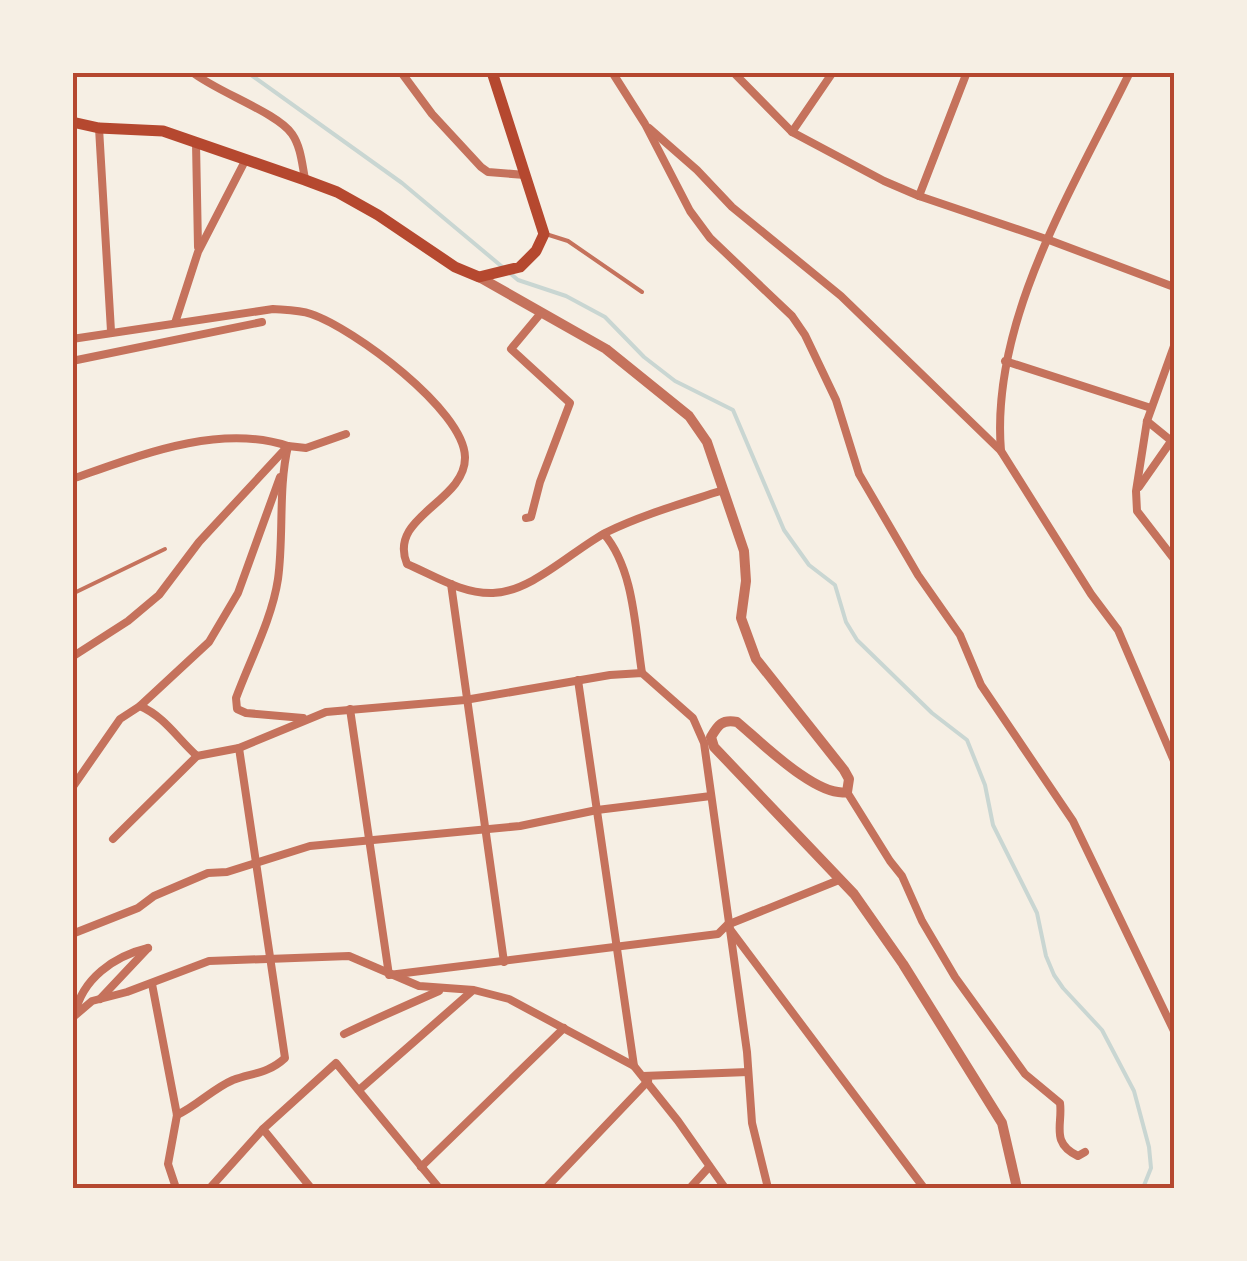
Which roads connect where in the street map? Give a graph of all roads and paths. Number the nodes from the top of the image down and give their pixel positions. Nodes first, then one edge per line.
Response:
1 (192, 72) edge
2 (401, 72) edge
3 (492, 72) edge
4 (612, 72) edge
5 (732, 72) edge
6 (833, 72) edge
7 (968, 72) edge
8 (1130, 72) edge
9 (72, 122) edge
10 (645, 124) junction
11 (99, 128) junction
12 (792, 132) junction
13 (196, 142) junction
14 (245, 161) junction
15 (525, 175) junction
16 (305, 180) junction
17 (918, 196) junction
18 (542, 239) junction
19 (1049, 240) junction
20 (198, 252) junction
21 (479, 277) junction
22 (1174, 287) edge
23 (642, 292) dead end
24 (540, 314) junction
25 (262, 322) dead end
26 (174, 323) junction
27 (111, 331) junction
28 (72, 339) edge
29 (1174, 346) edge
30 (72, 361) edge
31 (1005, 361) junction
32 (1151, 408) junction
33 (1147, 422) junction
34 (346, 434) dead end
35 (1174, 441) edge
36 (288, 446) junction
37 (1001, 451) junction
38 (283, 468) junction
39 (72, 479) edge
40 (723, 490) junction
41 (1136, 491) junction
42 (526, 518) dead end
43 (604, 534) junction
44 (165, 549) dead end
45 (1174, 559) edge
46 (451, 584) junction
47 (72, 594) edge
48 (74, 652) edge
49 (642, 673) junction
50 (578, 680) junction
51 (465, 700) junction
52 (140, 706) junction
53 (350, 709) junction
54 (306, 718) junction
55 (699, 730) junction
56 (711, 737) junction
57 (239, 748) junction
58 (197, 756) junction
59 (1174, 762) edge
60 (72, 788) edge
61 (847, 792) junction
62 (711, 796) junction
63 (597, 810) junction
64 (485, 830) junction
65 (113, 839) dead end
66 (369, 840) junction
67 (257, 863) junction
68 (838, 880) junction
69 (727, 925) junction
70 (72, 934) edge
71 (619, 947) junction
72 (270, 961) junction
73 (504, 962) junction
74 (389, 975) junction
75 (152, 984) junction
76 (442, 990) junction
77 (474, 990) junction
78 (100, 999) junction
79 (74, 1016) edge
80 (564, 1028) junction
81 (1174, 1031) edge
82 (344, 1034) dead end
83 (634, 1066) junction
84 (748, 1072) junction
85 (646, 1078) junction
86 (359, 1090) junction
87 (176, 1115) junction
88 (263, 1129) junction
89 (1085, 1152) dead end
90 (421, 1167) junction
91 (709, 1167) junction
92 (176, 1188) edge
93 (210, 1188) edge
94 (312, 1188) edge
95 (439, 1188) edge
96 (546, 1188) edge
97 (690, 1188) edge
98 (725, 1188) edge
99 (768, 1188) edge
100 (924, 1188) edge
101 (1017, 1188) edge

1 - 16 street
2 - 15 street
3 - 15 main road
4 - 10 street
5 - 12 street
6 - 12 street
7 - 17 street
8 - 19 street
9 - 11 main road
10 - 37 street
10 - 81 street
11 - 13 main road
11 - 27 street
12 - 17 street
13 - 14 main road
13 - 20 street
14 - 16 main road
14 - 20 street
15 - 18 main road
16 - 21 main road
17 - 19 street
18 - 21 main road
18 - 23 lane
19 - 22 street
19 - 31 street
20 - 26 street
21 - 24 street
24 - 40 street
24 - 42 street
25 - 30 street
26 - 27 street
26 - 46 street
27 - 28 street
29 - 32 street
31 - 32 street
31 - 37 street
32 - 33 street
33 - 35 street
33 - 41 street
34 - 36 street
35 - 41 street
36 - 38 street
36 - 39 street
36 - 48 street
37 - 59 street
38 - 52 street
38 - 54 street
40 - 43 street
40 - 61 street
41 - 45 street
43 - 46 street
43 - 49 street
44 - 47 lane
46 - 51 street
49 - 50 street
49 - 55 street
50 - 51 street
50 - 63 street
51 - 53 street
51 - 64 street
52 - 58 street
52 - 60 street
53 - 54 street
53 - 66 street
54 - 57 street
55 - 56 street
55 - 62 street
56 - 61 street
56 - 68 street
57 - 58 street
57 - 67 street
58 - 65 street
61 - 89 street
62 - 63 street
62 - 69 street
63 - 64 street
63 - 71 street
64 - 66 street
64 - 73 street
66 - 67 street
66 - 74 street
67 - 70 street
67 - 72 street
68 - 69 street
68 - 101 street
69 - 71 street
69 - 84 street
69 - 100 street
71 - 73 street
71 - 83 street
72 - 74 street
72 - 75 street
72 - 87 street
73 - 74 street
74 - 76 street
75 - 78 street
75 - 87 street
76 - 77 street
76 - 82 street
77 - 80 street
77 - 86 street
78 - 79 street
78 - 79 street
80 - 83 street
80 - 90 street
83 - 85 street
84 - 85 street
84 - 99 street
85 - 91 street
85 - 96 street
86 - 88 street
86 - 90 street
87 - 92 street
88 - 93 street
88 - 94 street
90 - 95 street
91 - 97 street
91 - 98 street

